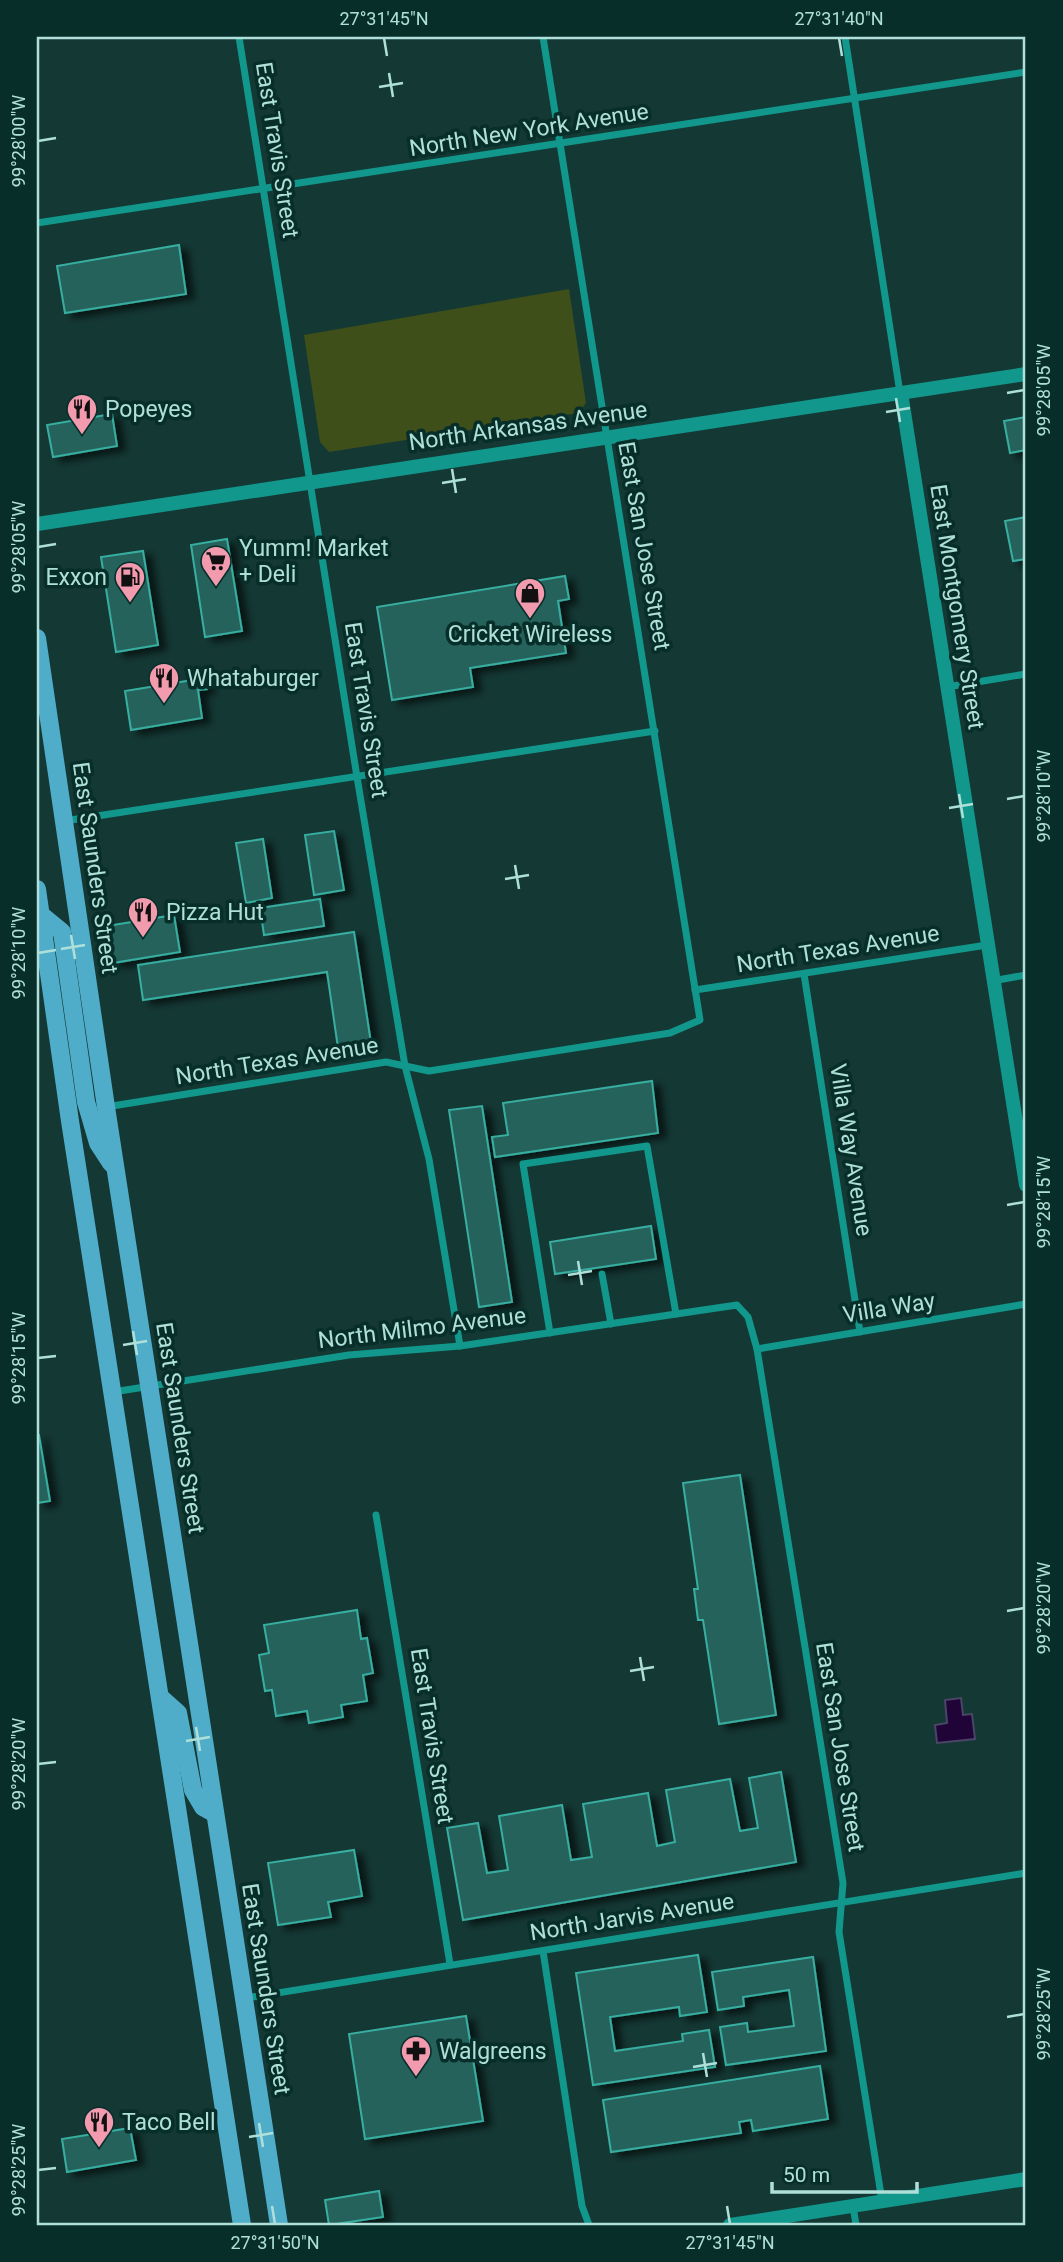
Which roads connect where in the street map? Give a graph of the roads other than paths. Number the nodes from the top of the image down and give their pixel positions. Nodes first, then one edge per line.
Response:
1 (239, 37) edge
2 (543, 37) edge
3 (845, 37) edge
4 (1026, 72) edge
5 (854, 100) junction
6 (559, 145) junction
7 (264, 190) junction
8 (37, 223) edge
9 (1026, 374) edge
10 (901, 394) junction
11 (606, 438) junction
12 (311, 482) junction
13 (37, 524) edge
14 (37, 638) edge
15 (1026, 674) edge
16 (946, 687) junction
17 (655, 731) junction
18 (357, 777) junction
19 (63, 821) junction
20 (37, 889) edge
21 (40, 914) junction
22 (987, 944) junction
23 (804, 974) junction
24 (1026, 975) edge
25 (992, 981) junction
26 (695, 990) junction
27 (700, 1020) joint
28 (405, 1066) junction
29 (106, 1107) junction
30 (115, 1169) junction
31 (1026, 1185) edge
32 (602, 1274) dead end
33 (1026, 1304) edge
34 (737, 1305) joint
35 (676, 1314) junction
36 (611, 1324) junction
37 (860, 1332) junction
38 (550, 1333) junction
39 (460, 1346) junction
40 (757, 1349) junction
41 (149, 1386) junction
42 (113, 1392) junction
43 (376, 1515) dead end
44 (160, 1697) junction
45 (214, 1813) junction
46 (1026, 1873) edge
47 (841, 1904) junction
48 (543, 1951) junction
49 (450, 1964) junction
50 (243, 1998) junction
51 (1026, 2179) edge
52 (882, 2201) junction
53 (853, 2206) junction
54 (242, 2225) edge
55 (279, 2225) edge
56 (589, 2225) edge
57 (730, 2225) edge
58 (856, 2225) edge

1 - 7 street, East Travis Street
2 - 6 street, East San Jose Street
3 - 5 street, East Montgomery Street
4 - 5 street, North New York Avenue
5 - 6 street, North New York Avenue
5 - 10 street, East Montgomery Street
6 - 7 street, North New York Avenue
6 - 11 street, East San Jose Street
7 - 8 street, North New York Avenue
7 - 12 street, East Travis Street
9 - 10 main road, North Arkansas Avenue
10 - 11 main road, North Arkansas Avenue
10 - 16 main road, East Montgomery Street
11 - 12 main road, North Arkansas Avenue
11 - 17 street, East San Jose Street
12 - 13 main road, North Arkansas Avenue
12 - 18 street, East Travis Street
14 - 19 main road, East Saunders Street
15 - 16 street
16 - 22 main road, East Montgomery Street
17 - 18 street
17 - 26 street, East San Jose Street
18 - 19 street
18 - 28 street, East Travis Street
19 - 29 main road, East Saunders Street
20 - 21 main road
21 - 30 main road
21 - 42 main road
22 - 23 street, North Texas Avenue
22 - 25 main road, East Montgomery Street
23 - 26 street, North Texas Avenue
23 - 37 street, Villa Way Avenue
24 - 25 street
25 - 31 main road, East Montgomery Street
26 - 27 street, East San Jose Street
27 - 28 street, North Texas Avenue
28 - 29 street, North Texas Avenue
28 - 39 street, East Travis Street
29 - 30 main road, East Saunders Street
30 - 41 main road, East Saunders Street
32 - 36 street
33 - 37 street, Villa Way
34 - 35 street, North Milmo Avenue
34 - 40 street, East San Jose Street
35 - 36 street, North Milmo Avenue
35 - 38 street
36 - 38 street, North Milmo Avenue
37 - 40 street, Villa Way
38 - 39 street, North Milmo Avenue
39 - 41 street, North Milmo Avenue
40 - 47 street, East San Jose Street
41 - 42 street, North Milmo Avenue
41 - 45 main road, East Saunders Street
42 - 44 main road
43 - 49 street, East Travis Street
44 - 45 main road
44 - 54 main road
45 - 50 main road, East Saunders Street
46 - 47 street, North Jarvis Avenue
47 - 48 street, North Jarvis Avenue
47 - 52 street, East San Jose Street
48 - 49 street, North Jarvis Avenue
48 - 56 street
49 - 50 street, North Jarvis Avenue
50 - 55 main road, East Saunders Street
51 - 52 main road
52 - 53 main road
53 - 57 main road
53 - 58 street

